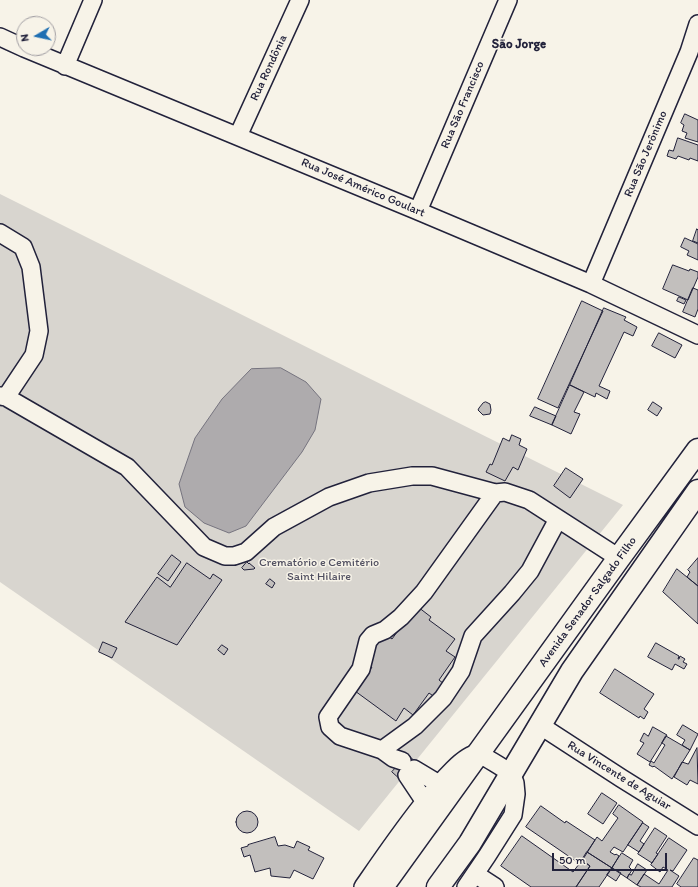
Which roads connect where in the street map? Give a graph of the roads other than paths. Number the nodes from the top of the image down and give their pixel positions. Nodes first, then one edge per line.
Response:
1 (94, 0) edge
2 (300, 0) edge
3 (508, 0) edge
4 (698, 24) edge
5 (0, 37) edge
6 (16, 44) edge
7 (42, 56) edge
8 (65, 66) junction
9 (238, 136) junction
10 (418, 210) junction
11 (0, 234) edge
12 (591, 284) junction
13 (698, 335) edge
14 (3, 396) edge
15 (698, 450) edge
16 (698, 491) edge
17 (495, 493) junction
18 (558, 519) junction
19 (619, 558) junction
20 (541, 726) junction
21 (478, 754) junction
22 (400, 763) junction
23 (511, 773) junction
24 (439, 784) junction
25 (425, 802) junction
26 (698, 826) edge
27 (470, 880) edge
28 (363, 887) edge
29 (382, 887) edge
30 (438, 887) edge
31 (495, 887) edge

1 - 8 street
2 - 9 street, Rua Rondônia
3 - 10 street, Rua São Francisco
4 - 12 street, Rua São Jerônimo
5 - 6 street, Rua José Américo Goulart
7 - 8 street, Rua José Américo Goulart
8 - 9 street, Rua José Américo Goulart
9 - 10 street, Rua José Américo Goulart
10 - 12 street, Rua José Américo Goulart
11 - 14 street
12 - 13 street, Rua José Américo Goulart
14 - 17 street
15 - 19 main road, Avenida Senador Salgado Filho
16 - 20 main road, Avenida Senador Salgado Filho
17 - 18 street
17 - 22 street
18 - 19 street
18 - 22 street
19 - 21 main road, Avenida Senador Salgado Filho
20 - 23 main road, Avenida Senador Salgado Filho
20 - 26 street, Rua Vincente de Aguiar
21 - 23 street
21 - 24 street, Avenida Senador Salgado Filho
21 - 29 main road, Avenida Senador Salgado Filho
22 - 24 street
22 - 25 street
23 - 27 street
23 - 30 main road, Avenida Senador Salgado Filho
24 - 25 street, Avenida Senador Salgado Filho
25 - 28 street, Avenida Senador Salgado Filho
27 - 31 street

